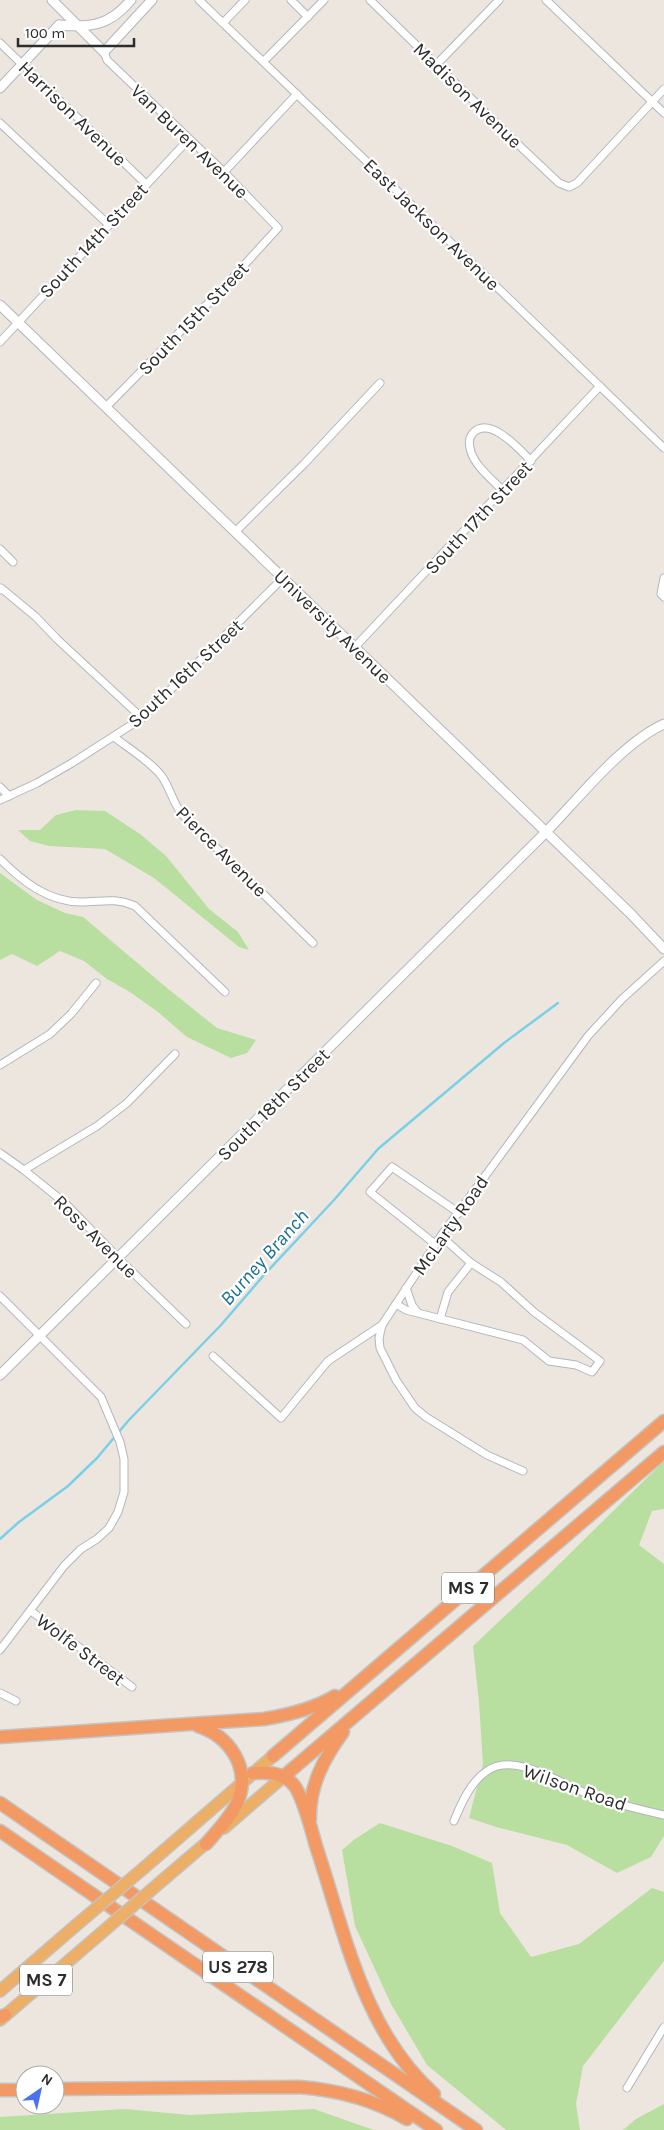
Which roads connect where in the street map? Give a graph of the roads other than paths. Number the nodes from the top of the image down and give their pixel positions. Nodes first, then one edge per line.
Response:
1 (132, 0) edge
2 (152, 0) edge
3 (199, 0) edge
4 (245, 0) edge
5 (291, 0) edge
6 (324, 0) edge
7 (370, 0) edge
8 (500, 0) edge
9 (546, 0) edge
10 (55, 2) edge
11 (308, 16) junction
12 (224, 23) junction
13 (59, 25) junction
14 (77, 25) junction
15 (0, 43) edge
16 (104, 52) junction
17 (264, 61) junction
18 (437, 64) junction
19 (22, 65) junction
20 (0, 88) edge
21 (664, 89) edge
22 (296, 94) junction
23 (652, 102) junction
24 (664, 114) edge
25 (0, 123) edge
26 (188, 140) junction
27 (224, 172) junction
28 (145, 183) junction
29 (108, 225) junction
30 (278, 228) joint
31 (0, 305) edge
32 (18, 322) junction
33 (0, 342) edge
34 (380, 383) dead end
35 (600, 386) junction
36 (106, 407) junction
37 (664, 448) edge
38 (531, 461) junction
39 (503, 491) junction
40 (235, 532) junction
41 (0, 549) edge
42 (13, 562) dead end
43 (284, 578) junction
44 (664, 578) edge
45 (0, 590) edge
46 (664, 597) edge
47 (355, 647) junction
48 (142, 718) junction
49 (664, 724) edge
50 (114, 737) junction
51 (0, 787) edge
52 (10, 796) junction
53 (0, 800) edge
54 (546, 832) junction
55 (0, 859) edge
56 (313, 943) dead end
57 (664, 949) edge
58 (664, 961) edge
59 (96, 983) dead end
60 (224, 992) dead end
61 (175, 1054) dead end
62 (0, 1065) edge
63 (0, 1153) edge
64 (24, 1170) junction
65 (459, 1213) junction
66 (441, 1236) junction
67 (436, 1244) junction
68 (118, 1258) junction
69 (471, 1263) junction
70 (406, 1288) junction
71 (0, 1296) edge
72 (396, 1304) junction
73 (418, 1312) junction
74 (440, 1319) junction
75 (186, 1324) dead end
76 (382, 1325) junction
77 (39, 1336) junction
78 (213, 1356) dead end
79 (0, 1375) edge
80 (664, 1421) edge
81 (664, 1452) edge
82 (523, 1471) dead end
83 (31, 1612) junction
84 (0, 1650) edge
85 (374, 1669) junction
86 (132, 1686) dead end
87 (0, 1693) edge
88 (16, 1701) dead end
89 (354, 1716) junction
90 (192, 1724) junction
91 (0, 1737) edge
92 (273, 1756) joint
93 (253, 1773) junction
94 (283, 1777) junction
95 (241, 1784) junction
96 (0, 1803) edge
97 (664, 1815) edge
98 (454, 1822) dead end
99 (311, 1829) junction
100 (0, 1831) edge
101 (206, 1844) junction
102 (0, 1991) edge
103 (2, 2017) edge
104 (664, 2027) edge
105 (627, 2088) dead end
106 (2, 2089) edge
107 (15, 2090) edge
108 (65, 2090) edge
109 (475, 2129) edge
110 (426, 2130) edge
111 (436, 2130) edge

1 - 14 street
2 - 16 street
3 - 12 street, East Jackson Avenue
4 - 12 street
5 - 11 street
6 - 11 street
7 - 18 street, Madison Avenue
8 - 18 street
9 - 23 street
10 - 13 street
10 - 14 street
11 - 17 street
12 - 17 street, East Jackson Avenue
13 - 14 street
13 - 19 street
14 - 16 street
15 - 19 street, Harrison Avenue
16 - 26 street, Van Buren Avenue
17 - 22 street, East Jackson Avenue
18 - 23 street, Madison Avenue
19 - 20 street
19 - 28 street, Harrison Avenue
21 - 23 street
22 - 27 street
22 - 35 street, East Jackson Avenue
23 - 24 street
25 - 29 street
26 - 27 street, Van Buren Avenue
26 - 28 street, South 14th Street
27 - 30 street, Van Buren Avenue
28 - 29 street, South 14th Street
29 - 32 street, South 14th Street
30 - 36 street, South 15th Street
31 - 32 street, University Avenue
32 - 33 street, South 14th Street
32 - 36 street, University Avenue
34 - 40 street
35 - 37 street, East Jackson Avenue
35 - 38 street, South 17th Street
36 - 40 street, University Avenue
38 - 39 street, South 17th Street
38 - 39 street
39 - 47 street, South 17th Street
40 - 43 street, University Avenue
41 - 42 street
43 - 47 street, University Avenue
43 - 48 street, South 16th Street
44 - 46 street
45 - 48 street
47 - 54 street, University Avenue
48 - 50 street, South 16th Street
49 - 54 street, South 18th Street
50 - 52 street, South 16th Street
50 - 56 street, Pierce Avenue
51 - 52 street
52 - 53 street, South 16th Street
54 - 57 street, University Avenue
54 - 68 street, South 18th Street
55 - 60 street
58 - 65 street, McLarty Road
59 - 62 street
61 - 64 street
63 - 64 street, Ross Avenue
64 - 68 street, Ross Avenue
65 - 66 street, McLarty Road
65 - 67 street
66 - 67 street, McLarty Road
66 - 69 street
67 - 70 street, McLarty Road
68 - 75 street, Ross Avenue
68 - 77 street, South 18th Street
69 - 74 street
69 - 74 street
70 - 72 street, McLarty Road
70 - 73 street
71 - 77 street
72 - 73 street
72 - 76 street, McLarty Road
73 - 74 street
76 - 78 street
76 - 82 street
77 - 79 street, South 18th Street
77 - 83 street
80 - 85 highway, MS 7
81 - 89 highway, MS 7
83 - 84 street
83 - 86 street, Wolfe Street
85 - 90 highway
85 - 92 highway, MS 7
87 - 88 street
89 - 94 highway, MS 7
89 - 99 highway
90 - 91 highway
90 - 95 highway
92 - 93 highway, MS 7
93 - 94 highway
93 - 95 highway, MS 7
94 - 99 highway
94 - 101 highway, MS 7
95 - 101 highway
95 - 102 highway, MS 7, bridge
96 - 109 highway, US 278
97 - 98 street, Wilson Road
99 - 109 highway
100 - 111 highway, US 278
101 - 103 highway, MS 7, bridge
104 - 105 street
106 - 107 highway
108 - 110 highway

